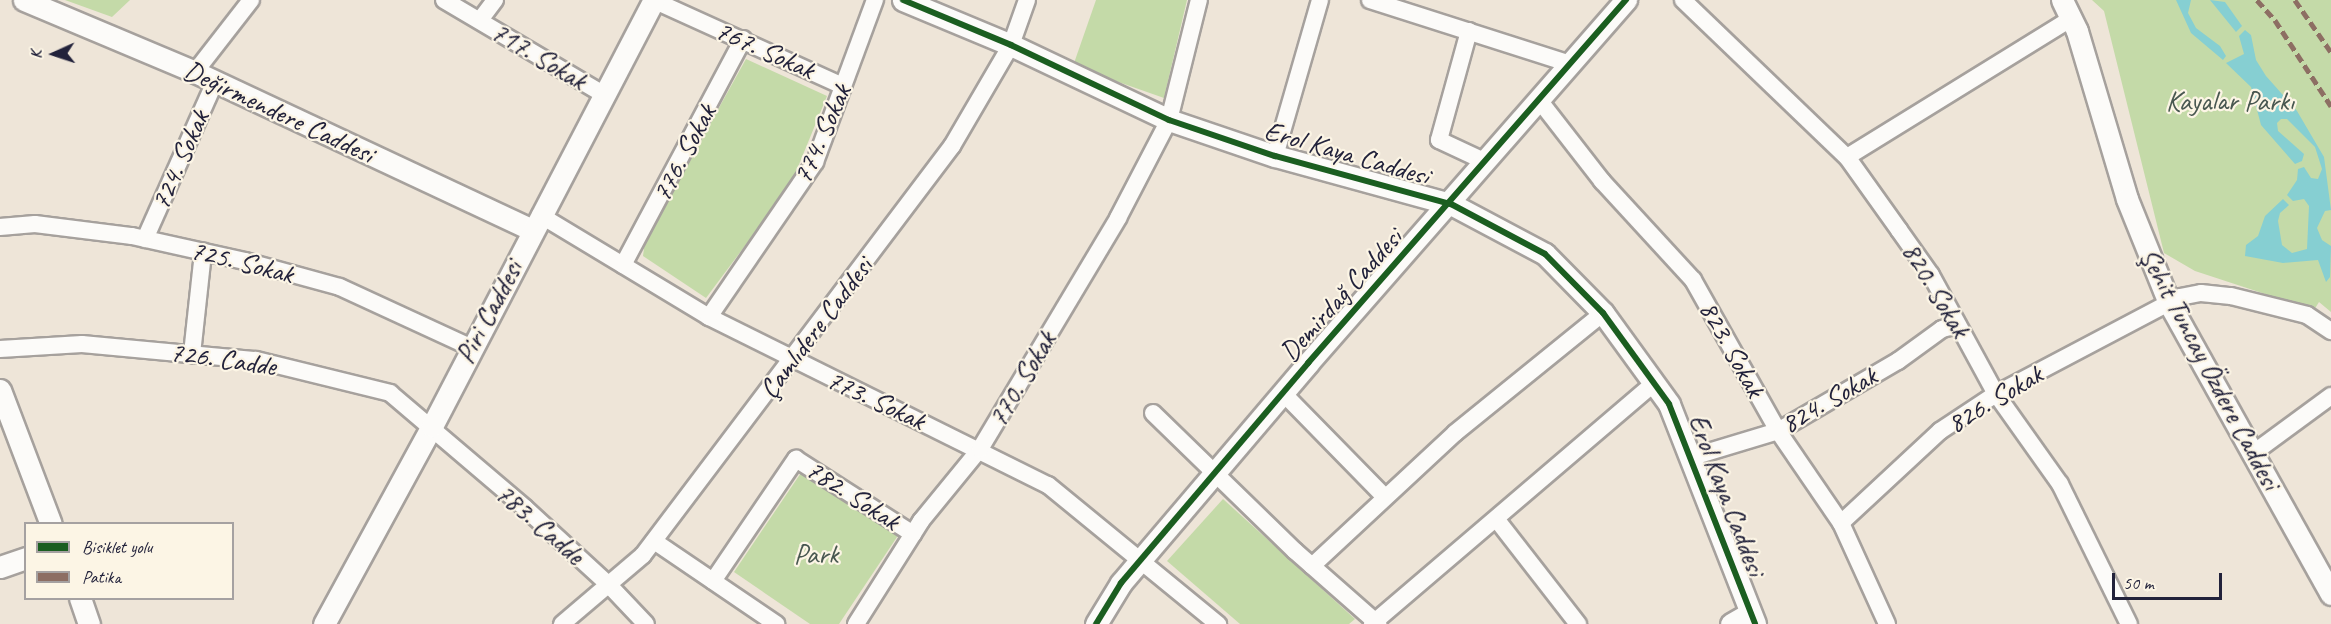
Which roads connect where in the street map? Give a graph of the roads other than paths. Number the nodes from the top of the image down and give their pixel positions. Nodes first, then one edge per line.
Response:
1 (24, 0) edge
2 (251, 0) edge
3 (444, 0) edge
4 (495, 0) edge
5 (654, 0) edge
6 (875, 0) edge
7 (903, 0) edge
8 (1027, 0) edge
9 (1199, 0) edge
10 (1320, 0) edge
11 (1370, 0) edge
12 (1626, 0) edge
13 (1683, 0) edge
14 (2067, 9) edge
15 (480, 20) junction
16 (1468, 32) junction
17 (743, 39) junction
18 (1011, 45) junction
19 (1570, 64) junction
20 (195, 72) junction
21 (215, 82) junction
22 (843, 86) junction
23 (603, 94) junction
24 (1539, 100) junction
25 (1169, 120) junction
26 (1275, 156) junction
27 (1847, 158) junction
28 (1486, 162) junction
29 (1451, 204) junction
30 (536, 222) junction
31 (0, 226) edge
32 (145, 239) junction
33 (203, 252) junction
34 (623, 265) junction
35 (2169, 303) junction
36 (1603, 313) junction
37 (709, 317) junction
38 (1958, 325) junction
39 (2331, 331) edge
40 (470, 347) junction
41 (0, 349) edge
42 (192, 354) junction
43 (792, 361) junction
44 (1654, 383) junction
45 (0, 390) edge
46 (1283, 393) junction
47 (1996, 394) junction
48 (2331, 396) edge
49 (1153, 413) dead end
50 (432, 426) junction
51 (1778, 430) junction
52 (980, 449) junction
53 (2252, 454) junction
54 (1692, 457) junction
55 (1214, 474) junction
56 (1384, 496) junction
57 (1497, 520) junction
58 (50, 522) edge
59 (1841, 523) junction
60 (913, 534) junction
61 (654, 541) junction
62 (24, 559) edge
63 (1139, 562) junction
64 (1312, 566) junction
65 (0, 567) edge
66 (713, 581) junction
67 (608, 584) junction
68 (2331, 594) edge
69 (81, 600) edge
70 (1753, 618) edge
71 (1375, 623) edge
72 (89, 624) edge
73 (324, 624) edge
74 (562, 624) edge
75 (646, 624) edge
76 (776, 624) edge
77 (856, 624) edge
78 (1096, 624) edge
79 (1218, 624) edge
80 (1578, 624) edge
81 (1731, 624) edge
82 (1887, 624) edge
83 (2129, 624) edge

1 - 20 street, Değirmendere Caddesi
2 - 20 street
3 - 15 street, 717. Sokak
4 - 15 street
5 - 17 street, 767. Sokak
5 - 23 street, Piri Caddesi
6 - 22 street, 774. Sokak
7 - 18 street, Erol Kaya Caddesi
8 - 18 street, Çamlıdere Caddesi
9 - 25 street, 770. Sokak
10 - 26 street
11 - 16 street
12 - 19 street, Demirdağ Caddesi
13 - 27 street, 820. Sokak
14 - 27 street
14 - 35 street, Şehit Tuncay Özdere Caddesi
15 - 23 street, 717. Sokak
16 - 19 street
16 - 28 street
17 - 22 street, 767. Sokak
17 - 34 street, 776. Sokak
18 - 25 street, Erol Kaya Caddesi
18 - 43 street, Çamlıdere Caddesi
19 - 24 street, Demirdağ Caddesi
20 - 21 street, Değirmendere Caddesi
21 - 30 street, Değirmendere Caddesi
21 - 32 street, 724. Sokak
22 - 37 street, 774. Sokak
23 - 30 street, Piri Caddesi
24 - 28 street, Demirdağ Caddesi
24 - 51 street, 823. Sokak
25 - 26 street, Erol Kaya Caddesi
25 - 52 street, 770. Sokak
26 - 29 street, Erol Kaya Caddesi
27 - 38 street, 820. Sokak
28 - 29 street, Demirdağ Caddesi
29 - 36 street, Erol Kaya Caddesi
29 - 46 street, Demirdağ Caddesi
30 - 34 street, 773. Sokak
30 - 40 street, Piri Caddesi
31 - 32 street, 725. Sokak
32 - 33 street, 725. Sokak
33 - 40 street, 725. Sokak
33 - 42 street
34 - 37 street, 773. Sokak
35 - 39 street, 826. Sokak
35 - 47 street, 826. Sokak
35 - 53 street, Şehit Tuncay Özdere Caddesi
36 - 44 street, Erol Kaya Caddesi
36 - 56 street
37 - 43 street, 773. Sokak
38 - 47 street, 820. Sokak
38 - 51 street, 824. Sokak
40 - 50 street, Piri Caddesi
41 - 42 street, 726. Cadde
42 - 50 street, 726. Cadde
43 - 52 street, 773. Sokak
43 - 61 street, Çamlıdere Caddesi
44 - 54 street, Erol Kaya Caddesi
44 - 57 street
45 - 58 street
46 - 55 street, Demirdağ Caddesi
46 - 56 street
47 - 59 street, 826. Sokak
47 - 83 street, 820. Sokak
48 - 53 street
49 - 55 street
50 - 67 street, 783. Cadde
50 - 73 street, Piri Caddesi
51 - 54 street, 824. Sokak
51 - 59 street, 823. Sokak
52 - 60 street, 770. Sokak
52 - 63 street, 773. Sokak
53 - 68 street, Şehit Tuncay Özdere Caddesi
54 - 70 street, Erol Kaya Caddesi
55 - 63 street, Demirdağ Caddesi
55 - 64 street
56 - 64 street
57 - 71 street
57 - 80 street
59 - 82 street, 823. Sokak
60 - 66 street, 782. Sokak
60 - 77 street, 770. Sokak
61 - 66 street
61 - 67 street, Çamlıdere Caddesi
62 - 65 street
63 - 78 street, Demirdağ Caddesi
63 - 79 street, 773. Sokak
64 - 71 street
66 - 76 street
67 - 74 street, Çamlıdere Caddesi
67 - 75 street, 783. Cadde
69 - 72 street
70 - 81 street

